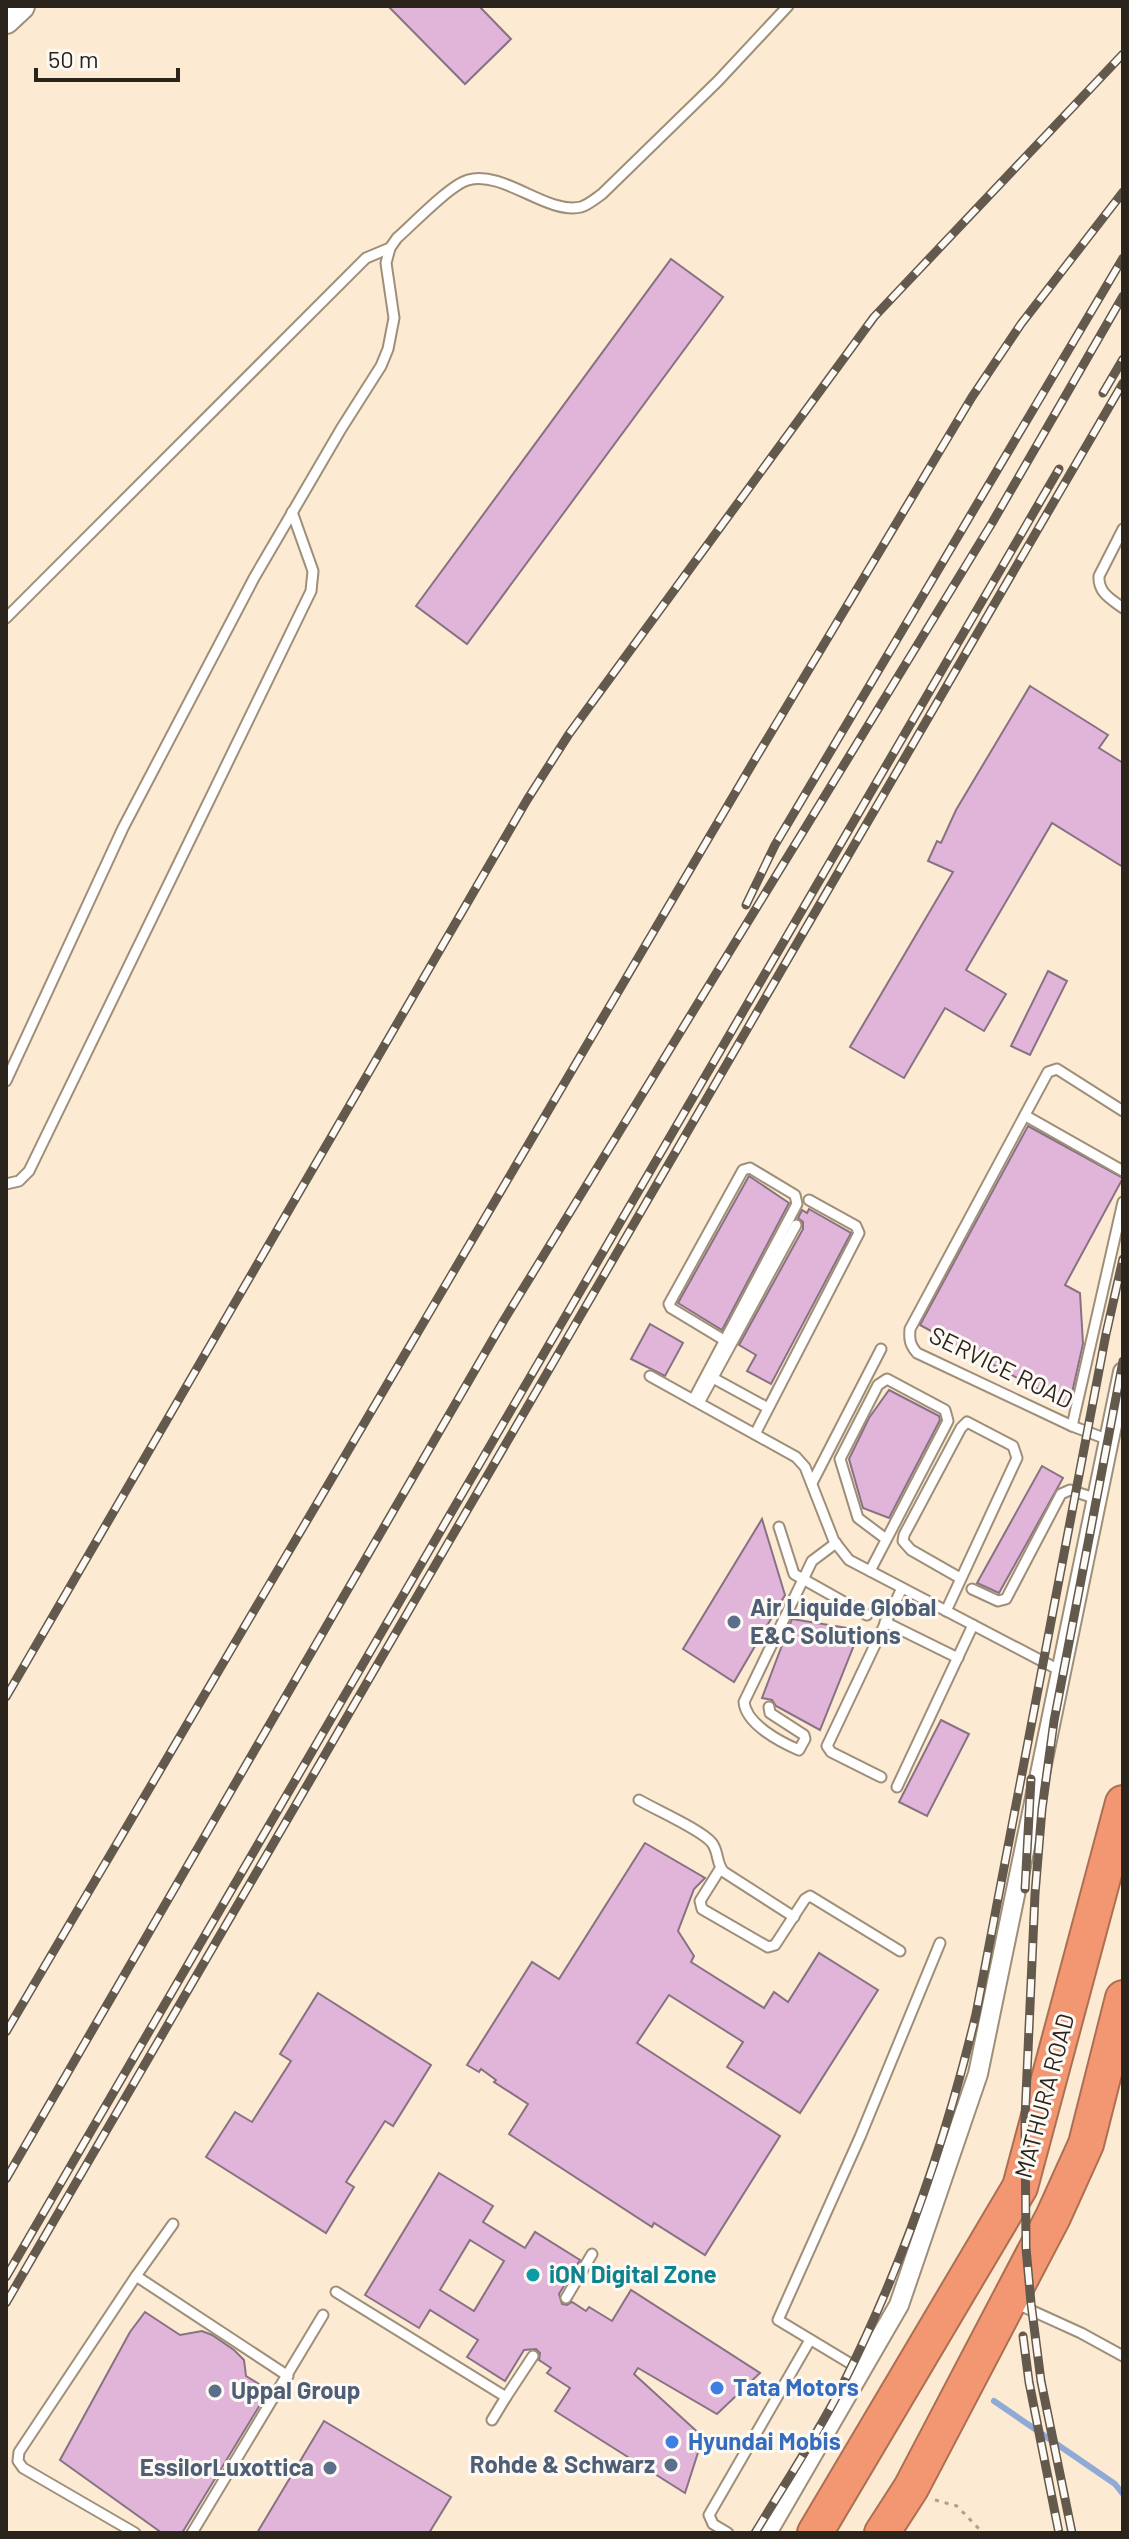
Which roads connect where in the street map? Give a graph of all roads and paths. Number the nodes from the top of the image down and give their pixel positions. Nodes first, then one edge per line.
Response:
1 (21, 6) edge
2 (788, 6) edge
3 (6, 20) edge
4 (390, 248) junction
5 (292, 512) junction
6 (1123, 529) edge
7 (1118, 551) edge
8 (1123, 608) edge
9 (6, 618) edge
10 (6, 1081) edge
11 (1123, 1111) edge
12 (1026, 1116) junction
13 (1123, 1171) edge
14 (6, 1184) edge
15 (809, 1200) dead end
16 (1123, 1202) edge
17 (796, 1225) dead end
18 (724, 1340) junction
19 (881, 1349) dead end
20 (1123, 1372) edge
21 (650, 1376) dead end
22 (713, 1378) junction
23 (696, 1401) junction
24 (768, 1408) junction
25 (1072, 1426) junction
26 (755, 1434) junction
27 (1109, 1440) junction
28 (812, 1483) junction
29 (1097, 1499) junction
30 (779, 1527) dead end
31 (886, 1539) junction
32 (836, 1543) junction
33 (870, 1571) junction
34 (960, 1578) junction
35 (802, 1581) junction
36 (902, 1588) junction
37 (972, 1589) dead end
38 (946, 1611) junction
39 (867, 1615) dead end
40 (885, 1622) junction
41 (973, 1625) junction
42 (958, 1658) junction
43 (1061, 1671) junction
44 (769, 1707) dead end
45 (881, 1777) dead end
46 (897, 1787) dead end
47 (639, 1800) dead end
48 (1123, 1803) edge
49 (720, 1869) junction
50 (794, 1917) junction
51 (940, 1943) dead end
52 (900, 1951) dead end
53 (1123, 1998) edge
54 (173, 2224) dead end
55 (592, 2254) dead end
56 (136, 2276) junction
57 (336, 2292) dead end
58 (566, 2298) dead end
59 (1009, 2301) junction
60 (323, 2315) dead end
61 (810, 2340) junction
62 (533, 2356) dead end
63 (1123, 2356) edge
64 (861, 2370) junction
65 (288, 2376) junction
66 (506, 2397) junction
67 (492, 2420) dead end
68 (911, 2488) junction
69 (135, 2533) edge
70 (192, 2533) edge
71 (728, 2533) edge
72 (767, 2533) edge
73 (815, 2533) edge
74 (882, 2533) edge
75 (983, 2533) edge

1 - 3 street
2 - 4 lane
4 - 5 lane
4 - 9 lane
5 - 10 lane
5 - 14 lane
6 - 7 lane
7 - 8 lane
11 - 12 lane, SERVICE ROAD
12 - 13 lane
12 - 25 lane, SERVICE ROAD
15 - 24 lane
16 - 25 lane, SERVICE ROAD
17 - 22 lane
18 - 18 lane
18 - 23 lane
19 - 28 lane
20 - 27 street
21 - 23 lane
22 - 23 lane
22 - 24 lane
23 - 26 lane
24 - 26 lane
25 - 27 lane
26 - 28 lane
27 - 29 street
28 - 32 lane
29 - 37 lane
29 - 43 street
30 - 35 lane
31 - 31 lane
31 - 33 lane
32 - 33 lane
32 - 35 lane
33 - 36 lane
34 - 34 lane
34 - 38 lane
35 - 39 lane
35 - 44 lane
36 - 38 lane
36 - 40 lane
38 - 41 lane
40 - 42 lane
40 - 45 lane
41 - 42 lane
41 - 43 lane
42 - 46 lane
43 - 64 street
47 - 49 lane
48 - 73 highway, MATHURA ROAD
49 - 50 lane
49 - 50 lane
50 - 52 lane
51 - 61 lane
53 - 59 highway, MATHURA ROAD
54 - 56 lane
55 - 58 lane
56 - 65 lane
56 - 69 lane
57 - 66 lane
59 - 63 lane
59 - 68 highway, MATHURA ROAD
60 - 65 lane
61 - 64 lane
61 - 71 lane
62 - 66 lane
64 - 72 street
65 - 70 lane
66 - 67 lane
68 - 74 highway, MATHURA ROAD
68 - 75 path

